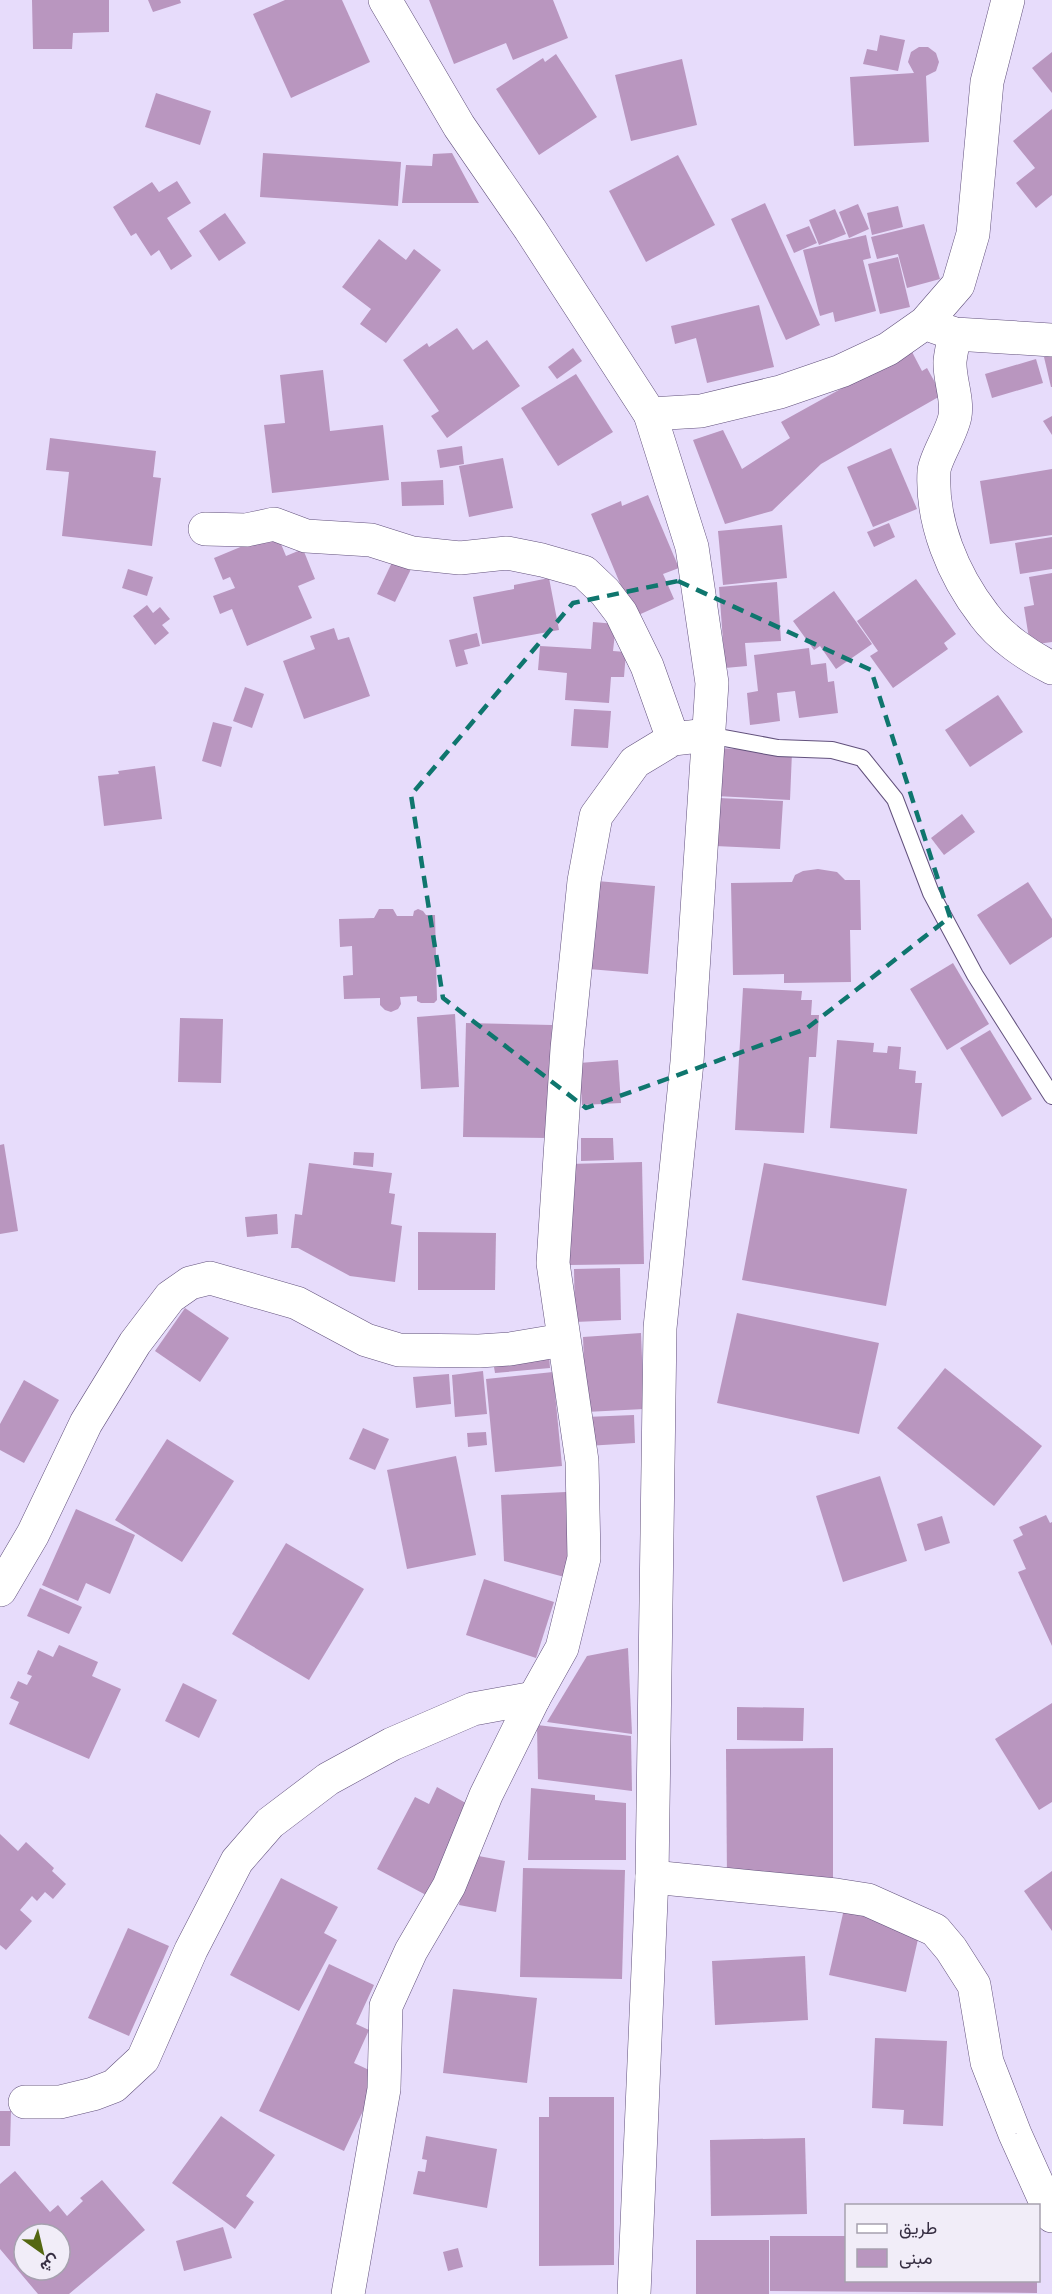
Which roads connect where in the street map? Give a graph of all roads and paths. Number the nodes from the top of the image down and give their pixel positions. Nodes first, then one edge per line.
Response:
1 (385, 0) edge
2 (1008, 0) edge
3 (940, 328) junction
4 (1052, 339) edge
5 (650, 414) junction
6 (205, 529) dead end
7 (1052, 668) edge
8 (708, 735) junction
9 (673, 739) junction
10 (1052, 1096) edge
11 (563, 1340) junction
12 (0, 1590) edge
13 (534, 1698) junction
14 (652, 1877) junction
15 (25, 2102) dead end
16 (1052, 2216) edge
17 (348, 2294) edge
18 (634, 2294) edge

1 - 5 street
2 - 3 street
3 - 4 street
3 - 5 street
3 - 7 street
5 - 8 street
6 - 9 street
8 - 9 street
8 - 10 lane
8 - 14 street
9 - 11 street
11 - 12 street
11 - 13 street
13 - 15 street
13 - 17 street
14 - 16 street
14 - 18 street

